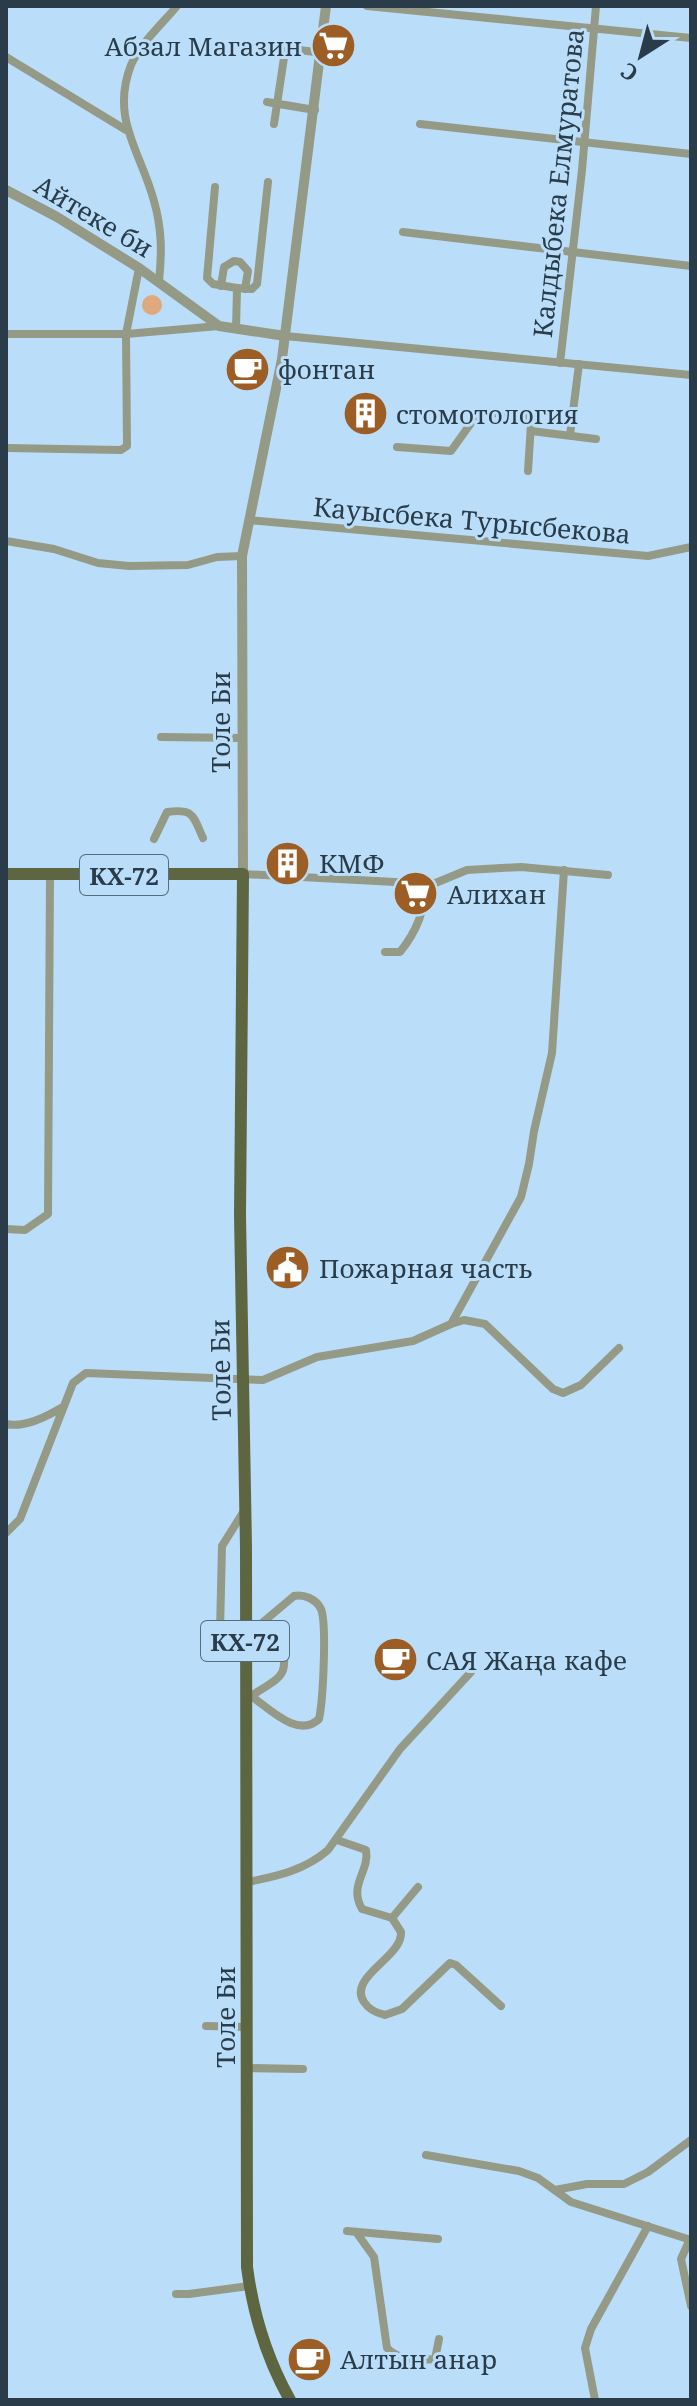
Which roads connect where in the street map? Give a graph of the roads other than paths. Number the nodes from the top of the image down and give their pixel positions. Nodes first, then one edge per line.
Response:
1 (177, 6) edge
2 (326, 6) edge
3 (367, 6) edge
4 (596, 6) edge
5 (594, 28) junction
6 (691, 38) edge
7 (322, 53) junction
8 (6, 57) edge
9 (272, 102) junction
10 (315, 110) junction
11 (274, 124) dead end
12 (420, 124) dead end
13 (126, 130) junction
14 (584, 143) junction
15 (691, 154) edge
16 (268, 182) dead end
17 (215, 187) dead end
18 (6, 190) edge
19 (403, 232) dead end
20 (572, 253) junction
21 (691, 266) edge
22 (139, 268) junction
23 (159, 281) junction
24 (221, 286) junction
25 (241, 288) junction
26 (219, 326) junction
27 (236, 329) junction
28 (286, 331) junction
29 (6, 334) edge
30 (126, 334) junction
31 (560, 363) junction
32 (579, 364) junction
33 (691, 375) edge
34 (531, 431) junction
35 (570, 435) junction
36 (596, 439) dead end
37 (397, 447) dead end
38 (6, 448) edge
39 (528, 471) dead end
40 (249, 520) junction
41 (6, 541) edge
42 (691, 547) edge
43 (242, 556) junction
44 (161, 737) dead end
45 (241, 738) junction
46 (203, 838) dead end
47 (154, 839) dead end
48 (564, 870) junction
49 (6, 874) edge
50 (243, 874) junction
51 (50, 875) junction
52 (608, 875) dead end
53 (426, 883) junction
54 (385, 952) dead end
55 (6, 1229) edge
56 (451, 1324) junction
57 (619, 1348) dead end
58 (242, 1381) junction
59 (61, 1408) junction
60 (6, 1424) edge
61 (245, 1510) junction
62 (6, 1533) edge
63 (250, 1628) junction
64 (245, 1662) junction
65 (471, 1672) dead end
66 (248, 1698) junction
67 (337, 1840) junction
68 (248, 1882) junction
69 (418, 1887) dead end
70 (392, 1918) junction
71 (501, 2006) dead end
72 (206, 2026) dead end
73 (247, 2027) junction
74 (247, 2068) junction
75 (303, 2069) dead end
76 (691, 2140) edge
77 (426, 2155) dead end
78 (555, 2190) junction
79 (648, 2226) junction
80 (675, 2235) junction
81 (438, 2239) dead end
82 (690, 2240) edge
83 (681, 2259) junction
84 (249, 2286) junction
85 (176, 2294) dead end
86 (691, 2306) edge
87 (439, 2339) dead end
88 (290, 2400) edge
89 (595, 2400) edge

1 - 13 street
2 - 7 street, Толе Би
3 - 5 street
4 - 5 street, Калдыбека Елмуратова
5 - 6 street
5 - 14 street, Калдыбека Елмуратова
7 - 9 street
7 - 10 street, Толе Би
8 - 13 street
9 - 10 street
9 - 11 street
10 - 28 street, Толе Би
12 - 14 street
13 - 23 street
14 - 15 street
14 - 20 street, Калдыбека Елмуратова
16 - 25 street
17 - 24 street
18 - 22 street, Айтеке би
19 - 20 street
20 - 21 street
20 - 31 street, Калдыбека Елмуратова
22 - 23 street, Айтеке би
22 - 30 street
23 - 26 street, Айтеке би
24 - 25 street
24 - 25 street
25 - 27 street
26 - 27 street
26 - 30 street
27 - 28 street
28 - 31 street
28 - 40 street, Толе Би
29 - 30 street
30 - 38 street
31 - 32 street
32 - 33 street
32 - 35 street
34 - 35 street
34 - 37 street
34 - 39 street
35 - 36 street
40 - 42 street, Кауысбека Турысбекова
40 - 43 street, Толе Би
41 - 43 street
43 - 45 street, Толе Би
44 - 45 street
45 - 50 street, Толе Би
46 - 47 street
48 - 52 street
48 - 53 street
48 - 56 street
49 - 51 main road, КХ-72
50 - 51 main road, КХ-72
50 - 53 street
50 - 58 main road, Толе Би / КХ-72
51 - 55 street
53 - 54 street
56 - 57 street
56 - 58 street
58 - 59 street
58 - 61 main road, Толе Би / КХ-72
59 - 60 street
59 - 62 street
61 - 63 main road, Толе Би / КХ-72
61 - 64 street
63 - 64 main road, Толе Би / КХ-72
63 - 66 street
63 - 66 street
64 - 66 main road, Толе Би / КХ-72
65 - 67 street
66 - 68 main road, Толе Би / КХ-72
67 - 68 street
67 - 70 street
68 - 73 main road, Толе Би / КХ-72
69 - 70 street
70 - 71 street
72 - 73 street
73 - 74 main road, Толе Би / КХ-72
74 - 75 street
74 - 84 main road, Толе Би / КХ-72
76 - 78 street
77 - 78 street
78 - 79 street
79 - 80 street
79 - 89 street
80 - 82 street
80 - 83 street
81 - 87 street
82 - 83 street
83 - 86 street
84 - 85 street
84 - 88 main road, Толе Би / КХ-72

